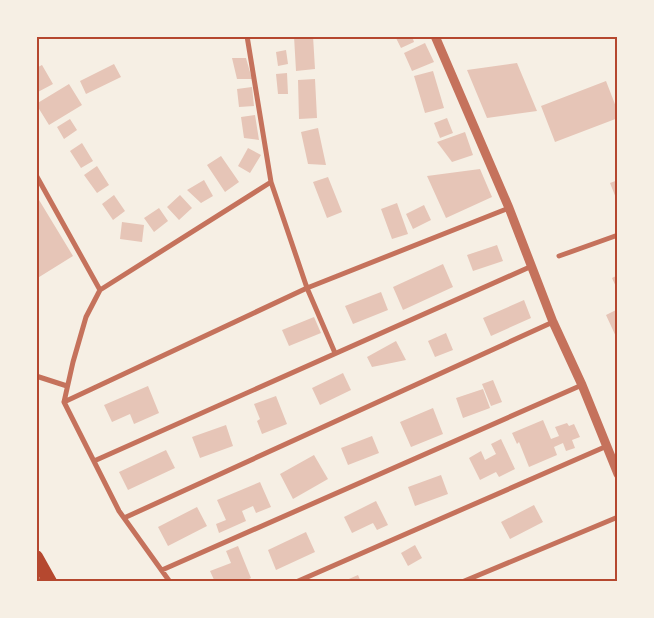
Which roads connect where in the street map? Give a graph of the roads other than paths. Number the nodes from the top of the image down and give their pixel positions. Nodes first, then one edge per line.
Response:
1 (247, 36) edge
2 (435, 36) edge
3 (36, 175) edge
4 (271, 182) junction
5 (509, 208) junction
6 (618, 235) edge
7 (559, 256) dead end
8 (532, 265) junction
9 (307, 288) junction
10 (100, 290) junction
11 (553, 322) junction
12 (335, 353) junction
13 (36, 376) edge
14 (582, 385) junction
15 (67, 386) junction
16 (64, 402) junction
17 (607, 446) junction
18 (94, 462) junction
19 (618, 474) edge
20 (618, 517) edge
21 (124, 518) junction
22 (36, 557) edge
23 (162, 570) junction
24 (44, 580) edge
25 (170, 582) edge
26 (296, 582) edge
27 (462, 582) edge

1 - 4 street
2 - 5 street
3 - 10 street
4 - 9 street
4 - 10 street
5 - 8 street
5 - 9 street
6 - 7 street
8 - 11 street
8 - 12 street
9 - 12 street
9 - 16 street
10 - 15 street
11 - 14 street
11 - 21 street
12 - 18 street
13 - 15 street
14 - 17 street
14 - 23 street
15 - 16 street
16 - 18 street
17 - 19 street
17 - 26 street
18 - 21 street
20 - 27 street
21 - 23 street
22 - 24 highway
23 - 25 street

